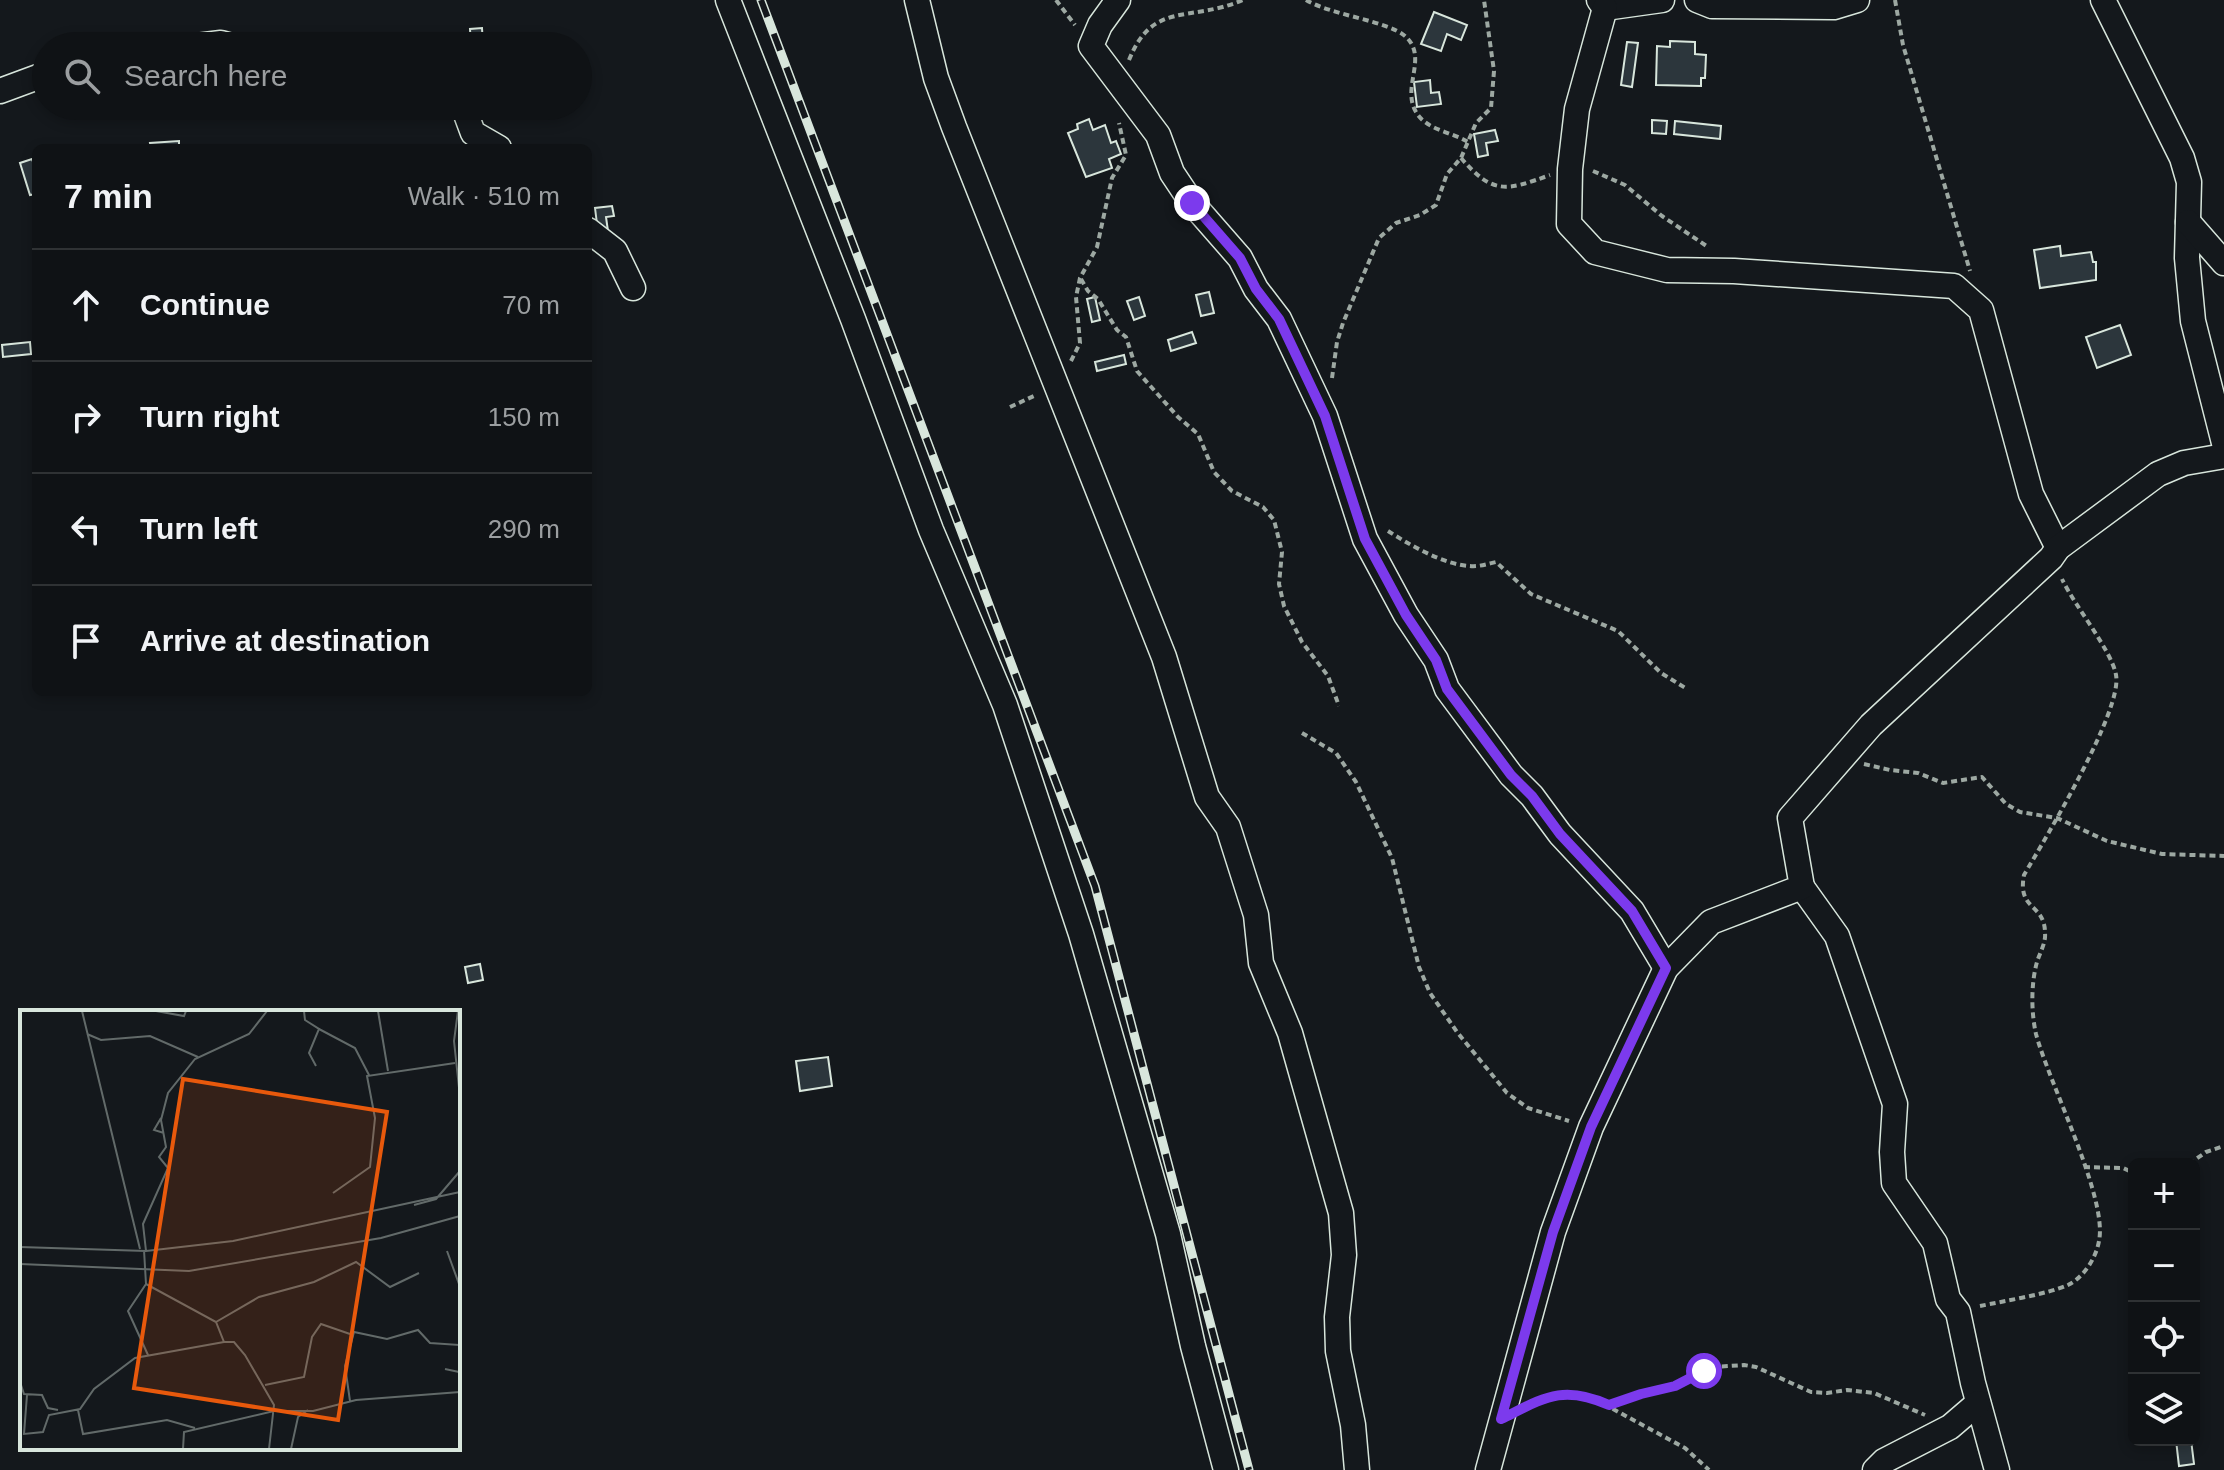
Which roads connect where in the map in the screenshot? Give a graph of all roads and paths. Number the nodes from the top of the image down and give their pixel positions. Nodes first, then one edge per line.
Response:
1 (728, 0) edge
2 (917, 0) edge
3 (1056, 0) edge
4 (1118, 0) edge
5 (1243, 0) edge
6 (1306, 0) edge
7 (1484, 0) edge
8 (1662, 0) edge
9 (1697, 0) edge
10 (1857, 0) edge
11 (1895, 0) edge
12 (2103, 0) edge
13 (1602, 4) edge
14 (1091, 46) junction
15 (32, 79) edge
16 (1122, 84) junction
17 (0, 91) edge
18 (468, 120) edge
19 (1468, 142) junction
20 (492, 144) edge
21 (1461, 158) junction
22 (1570, 169) junction
23 (2188, 222) junction
24 (592, 233) edge
25 (2224, 263) edge
26 (1734, 271) junction
27 (1080, 278) junction
28 (633, 288) dead end
29 (1981, 310) junction
30 (1053, 382) junction
31 (1010, 407) dead end
32 (1325, 416) junction
33 (2224, 443) edge
34 (2224, 456) edge
35 (1355, 506) junction
36 (2055, 553) junction
37 (1687, 689) dead end
38 (1339, 706) dead end
39 (1302, 733) dead end
40 (1842, 757) junction
41 (2057, 818) junction
42 (2224, 856) edge
43 (1802, 887) junction
44 (1666, 968) junction
45 (1591, 1127) junction
46 (2224, 1146) edge
47 (2198, 1158) edge
48 (2084, 1167) junction
49 (2128, 1170) edge
50 (1958, 1312) junction
51 (1978, 1403) junction
52 (1609, 1405) junction
53 (1501, 1419) junction
54 (1950, 1427) junction
55 (1226, 1470) edge
56 (1357, 1470) edge
57 (1488, 1470) edge
58 (1709, 1470) edge
59 (1875, 1470) edge
60 (1997, 1470) edge

1 - 55 street
2 - 30 street
3 - 14 path
4 - 14 street
5 - 16 path
6 - 19 path
7 - 19 path
8 - 13 street
9 - 10 street
11 - 29 path
12 - 23 street
13 - 22 street
14 - 16 street
15 - 17 street
16 - 27 path
16 - 32 street
18 - 20 street
19 - 21 path
21 - 22 path
21 - 32 path
22 - 26 path
22 - 26 street
23 - 25 street
23 - 33 street
24 - 28 street
26 - 29 street
27 - 30 path
27 - 38 path
29 - 36 street
30 - 31 path
30 - 56 street
32 - 35 street
34 - 36 street
35 - 37 path
35 - 44 street
36 - 40 street
36 - 41 path
39 - 45 path
40 - 41 path
40 - 43 street
41 - 42 path
41 - 48 path
43 - 44 street
43 - 50 street
44 - 45 street
45 - 53 street
46 - 47 path
48 - 49 path
48 - 50 path
50 - 51 street
51 - 54 street
51 - 60 street
52 - 53 path
52 - 54 path
52 - 58 path
53 - 57 street
54 - 59 street

